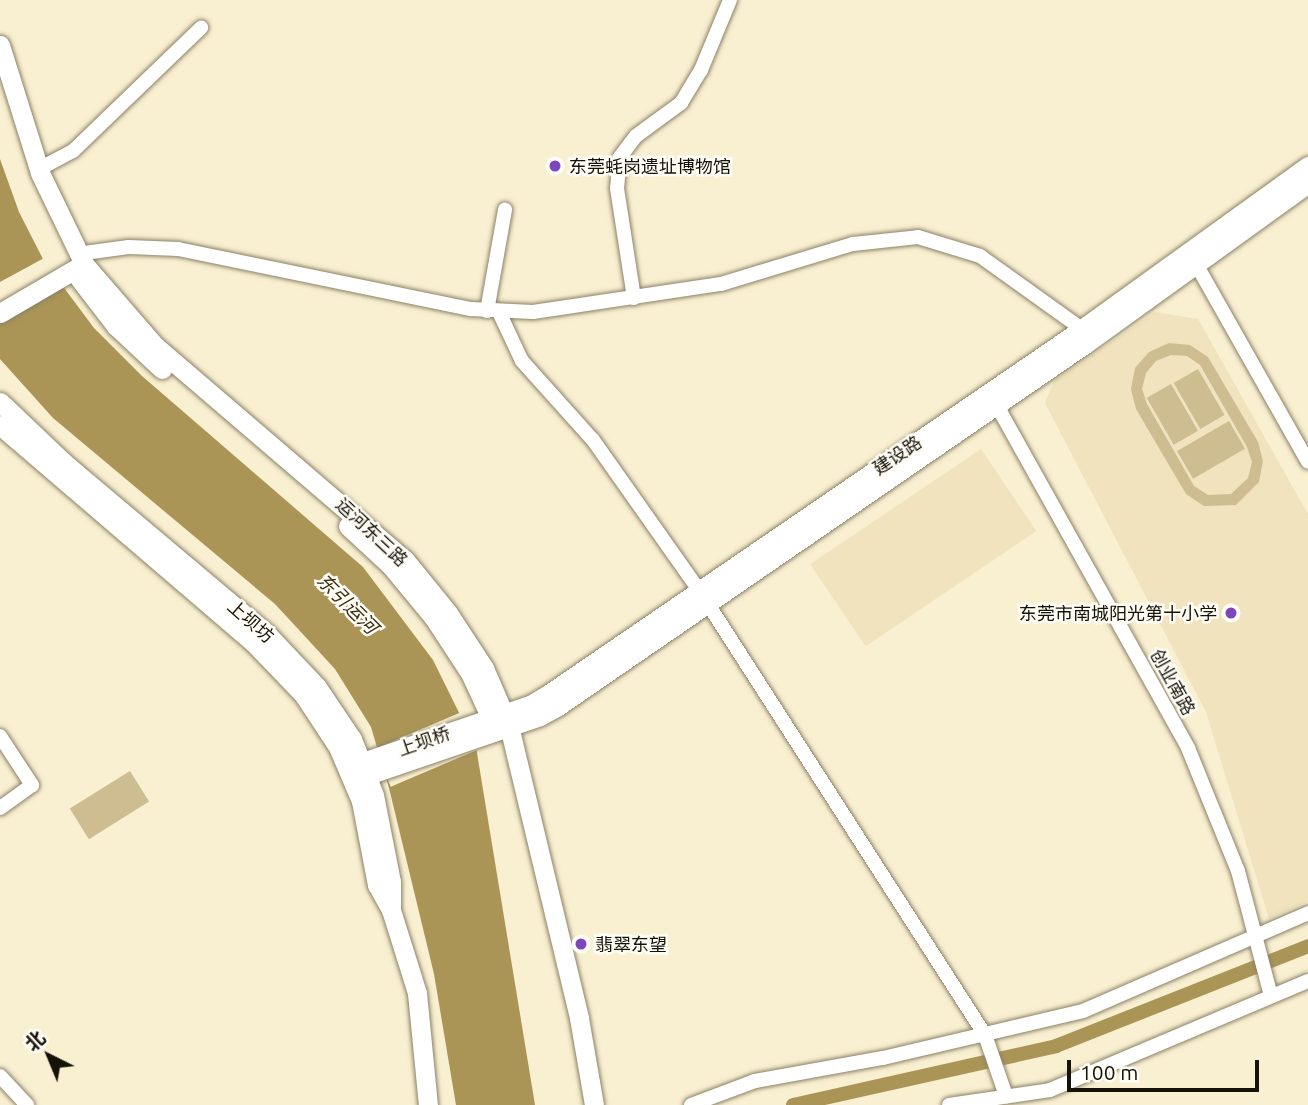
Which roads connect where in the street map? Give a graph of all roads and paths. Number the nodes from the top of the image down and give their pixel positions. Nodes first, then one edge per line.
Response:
1 (730, 0) edge
2 (201, 28) dead end
3 (0, 46) edge
4 (1308, 166) edge
5 (39, 169) junction
6 (1308, 183) edge
7 (505, 209) dead end
8 (72, 264) junction
9 (1196, 264) junction
10 (0, 298) edge
11 (634, 298) junction
12 (493, 311) junction
13 (0, 313) edge
14 (1082, 329) junction
15 (0, 402) edge
16 (996, 404) junction
17 (0, 425) edge
18 (1308, 462) edge
19 (703, 596) junction
20 (492, 724) junction
21 (0, 736) edge
22 (363, 769) junction
23 (0, 808) edge
24 (1308, 913) edge
25 (1256, 935) junction
26 (1308, 981) edge
27 (1270, 990) junction
28 (985, 1035) junction
29 (0, 1076) edge
30 (1004, 1089) junction
31 (26, 1105) edge
32 (428, 1105) edge
33 (584, 1105) edge
34 (594, 1105) edge
35 (691, 1105) edge
36 (949, 1105) edge

1 - 11 street
2 - 5 street
3 - 5 street, 运河东三路
4 - 14 street, 建设路
5 - 8 street, 运河东三路
6 - 9 street, 建设路
7 - 12 street
8 - 10 street
8 - 12 street
8 - 13 street
8 - 20 street, 运河东三路
9 - 16 street, 建设路
9 - 18 street
11 - 12 street
11 - 14 street
12 - 19 street
14 - 19 street, 建设路
15 - 22 street, 上坝坊
16 - 19 street, 建设路
16 - 25 street, 创业南路
17 - 22 street, 上坝坊
19 - 20 street, 建设路
19 - 28 street
20 - 22 street, 上坝桥
20 - 33 street, 运河东三路
20 - 34 street, 运河东三路
21 - 23 street
22 - 32 street, 上坝坊
24 - 25 street
25 - 27 street, 创业南路
25 - 28 street
26 - 27 street
27 - 30 street
28 - 30 street
28 - 35 street
29 - 31 street
30 - 36 street

